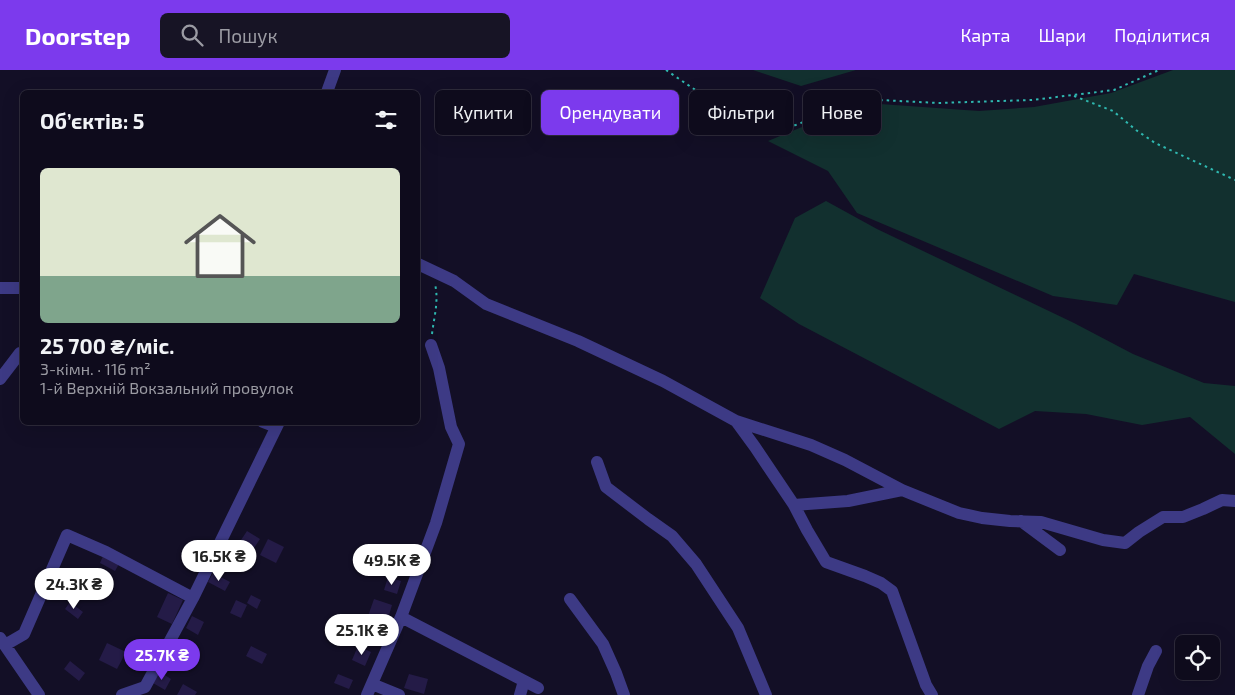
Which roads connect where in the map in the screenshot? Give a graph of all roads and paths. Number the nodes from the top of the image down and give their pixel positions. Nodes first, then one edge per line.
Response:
1 (335, 70) edge
2 (666, 70) edge
3 (1159, 70) edge
4 (329, 90) edge
5 (1072, 95) junction
6 (1235, 180) edge
7 (420, 265) edge
8 (431, 270) junction
9 (0, 288) edge
10 (20, 288) edge
11 (431, 345) joint
12 (20, 352) dead end
13 (0, 379) edge
14 (736, 421) junction
15 (278, 425) edge
16 (597, 462) dead end
17 (902, 490) junction
18 (1235, 500) edge
19 (794, 505) junction
20 (1021, 521) junction
21 (1060, 550) dead end
22 (192, 598) junction
23 (570, 599) dead end
24 (401, 616) junction
25 (2, 642) edge
26 (1156, 651) dead end
27 (524, 681) junction
28 (538, 688) dead end
29 (370, 690) edge
30 (39, 695) edge
31 (122, 695) edge
32 (399, 695) edge
33 (520, 695) edge
34 (624, 695) edge
35 (766, 695) edge
36 (932, 695) edge
37 (1138, 695) edge

1 - 4 street
2 - 5 path
3 - 5 path
5 - 6 path
7 - 8 street
8 - 11 path
8 - 14 street
9 - 10 street
11 - 24 street
12 - 13 street
14 - 17 street
14 - 19 street
15 - 22 street
16 - 35 street
17 - 19 street
17 - 20 street
18 - 20 street
19 - 36 street
20 - 21 street
22 - 25 street
22 - 31 street
23 - 34 street
24 - 27 street
24 - 29 street
25 - 30 street
26 - 37 street
27 - 28 street
27 - 33 street
29 - 32 street

